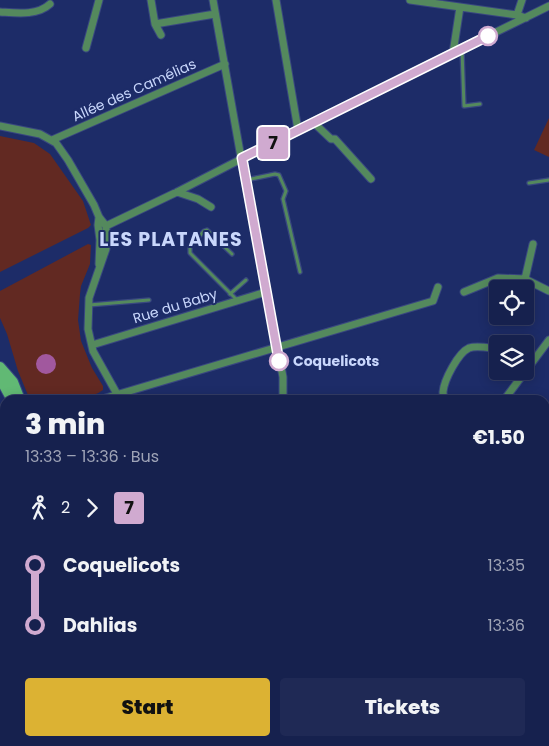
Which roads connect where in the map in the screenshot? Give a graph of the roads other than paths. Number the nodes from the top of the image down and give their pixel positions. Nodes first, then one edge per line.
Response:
1 (99, 0) edge
2 (151, 0) edge
3 (214, 0) edge
4 (276, 0) edge
5 (410, 0) edge
6 (522, 0) edge
7 (50, 4) dead end
8 (460, 6) junction
9 (549, 6) edge
10 (0, 12) edge
11 (215, 14) junction
12 (517, 15) junction
13 (526, 18) junction
14 (155, 24) junction
15 (161, 35) dead end
16 (86, 48) dead end
17 (462, 49) junction
18 (454, 53) junction
19 (226, 64) junction
20 (480, 104) dead end
21 (313, 122) junction
22 (0, 126) edge
23 (298, 130) junction
24 (52, 140) junction
25 (242, 158) junction
26 (371, 179) dead end
27 (245, 180) junction
28 (549, 180) edge
29 (529, 184) dead end
30 (177, 192) junction
31 (211, 207) dead end
32 (99, 217) junction
33 (106, 226) junction
34 (533, 244) dead end
35 (232, 254) dead end
36 (99, 268) junction
37 (300, 272) dead end
38 (525, 279) junction
39 (246, 280) dead end
40 (438, 287) dead end
41 (549, 291) edge
42 (266, 292) junction
43 (464, 292) dead end
44 (230, 294) junction
45 (149, 300) dead end
46 (237, 301) junction
47 (88, 305) junction
48 (549, 340) edge
49 (92, 345) junction
50 (277, 348) junction
51 (489, 348) edge
52 (535, 358) joint
53 (0, 366) edge
54 (0, 378) edge
55 (117, 394) junction
56 (9, 395) edge
57 (18, 395) edge
58 (114, 395) edge
59 (283, 395) edge
60 (443, 395) edge
61 (508, 395) edge

1 - 16 street
2 - 14 street
3 - 11 street
4 - 23 street
5 - 8 street
6 - 12 street
7 - 10 street
8 - 12 street
8 - 18 street
9 - 13 street
11 - 14 street
11 - 19 street
12 - 13 street
13 - 17 street
14 - 15 street
17 - 18 street
17 - 20 lane
18 - 21 street
19 - 24 street, Allée des Camélias
19 - 25 street
21 - 23 street
21 - 26 street
22 - 24 street
23 - 25 street
24 - 32 street
25 - 27 street
25 - 30 street
27 - 37 lane
27 - 42 street
28 - 29 lane
30 - 31 street
30 - 33 street
32 - 33 street
32 - 36 street
33 - 36 street
34 - 38 street
35 - 44 lane
36 - 47 street
38 - 41 street
38 - 43 street
39 - 44 lane
40 - 50 street
42 - 46 street, Rue du Baby
42 - 50 street
44 - 46 lane
45 - 47 lane
46 - 49 street, Rue du Baby
47 - 49 street
48 - 52 street
49 - 55 street
50 - 55 street
50 - 59 street
51 - 60 street
52 - 61 street
53 - 57 main road
54 - 56 main road
55 - 58 street

